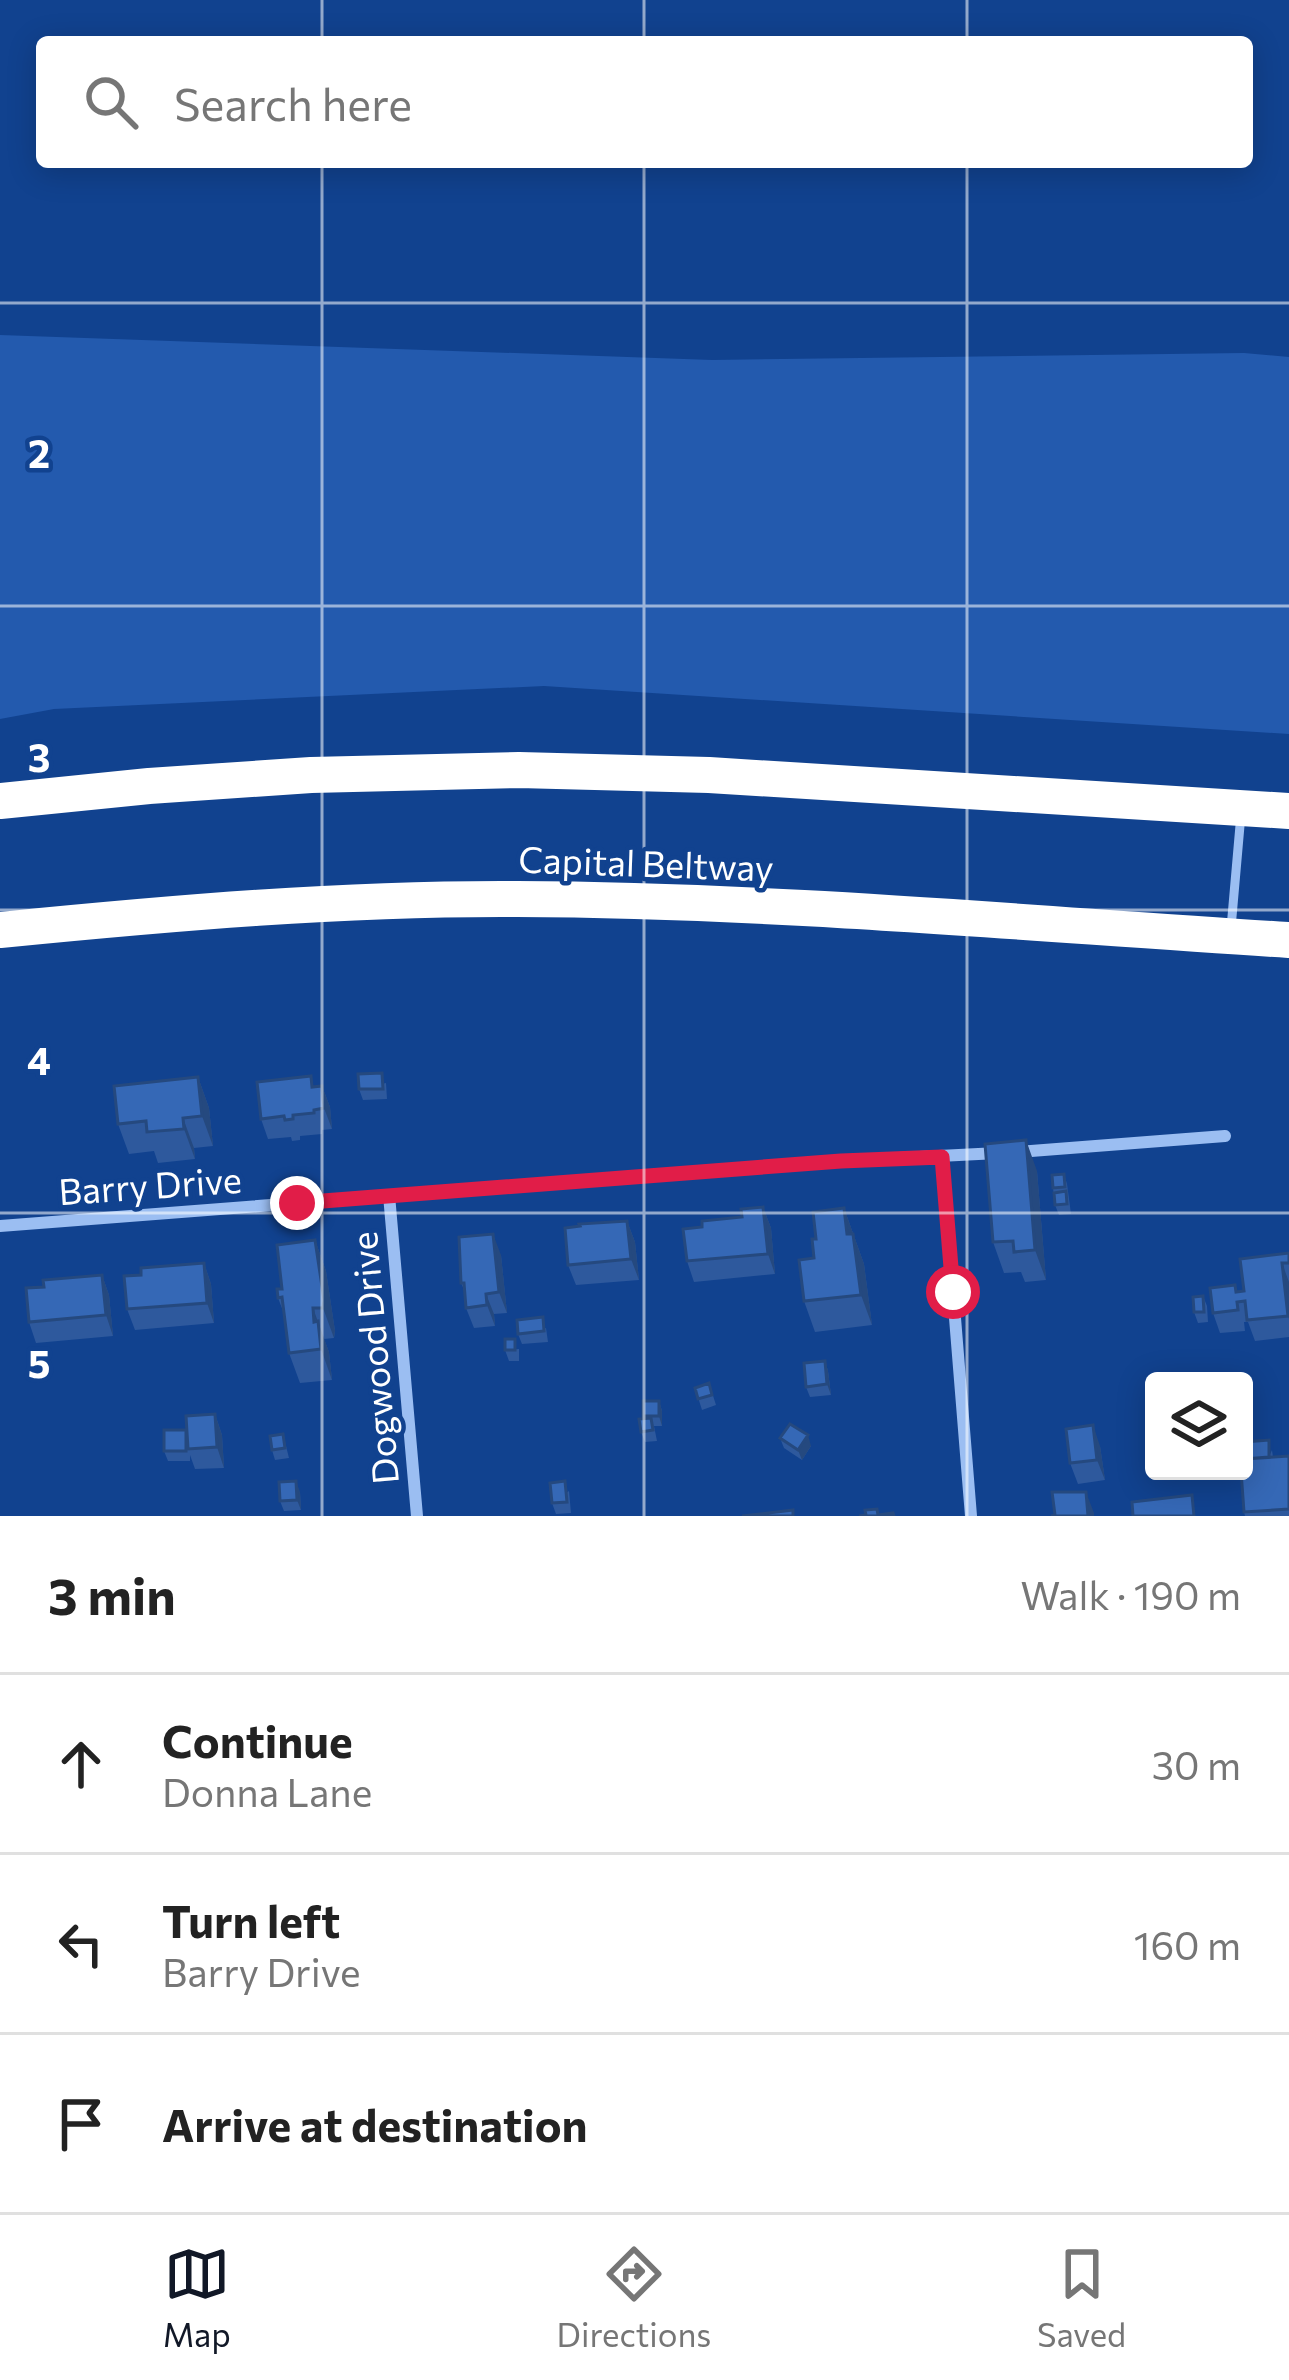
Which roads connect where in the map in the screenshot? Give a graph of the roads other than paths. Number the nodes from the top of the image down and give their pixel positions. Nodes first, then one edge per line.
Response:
1 (0, 801) edge
2 (1241, 808) junction
3 (1289, 811) edge
4 (0, 930) edge
5 (1231, 936) junction
6 (1289, 940) edge
7 (1225, 1136) dead end
8 (942, 1157) junction
9 (389, 1195) junction
10 (0, 1226) edge
11 (417, 1516) edge
12 (971, 1516) edge

1 - 2 highway
2 - 3 highway
2 - 5 lane
4 - 5 highway, Capital Beltway
5 - 6 highway, Capital Beltway
7 - 8 street, Barry Drive
8 - 9 street, Barry Drive
8 - 12 street
9 - 10 street, Barry Drive
9 - 11 street, Dogwood Drive

